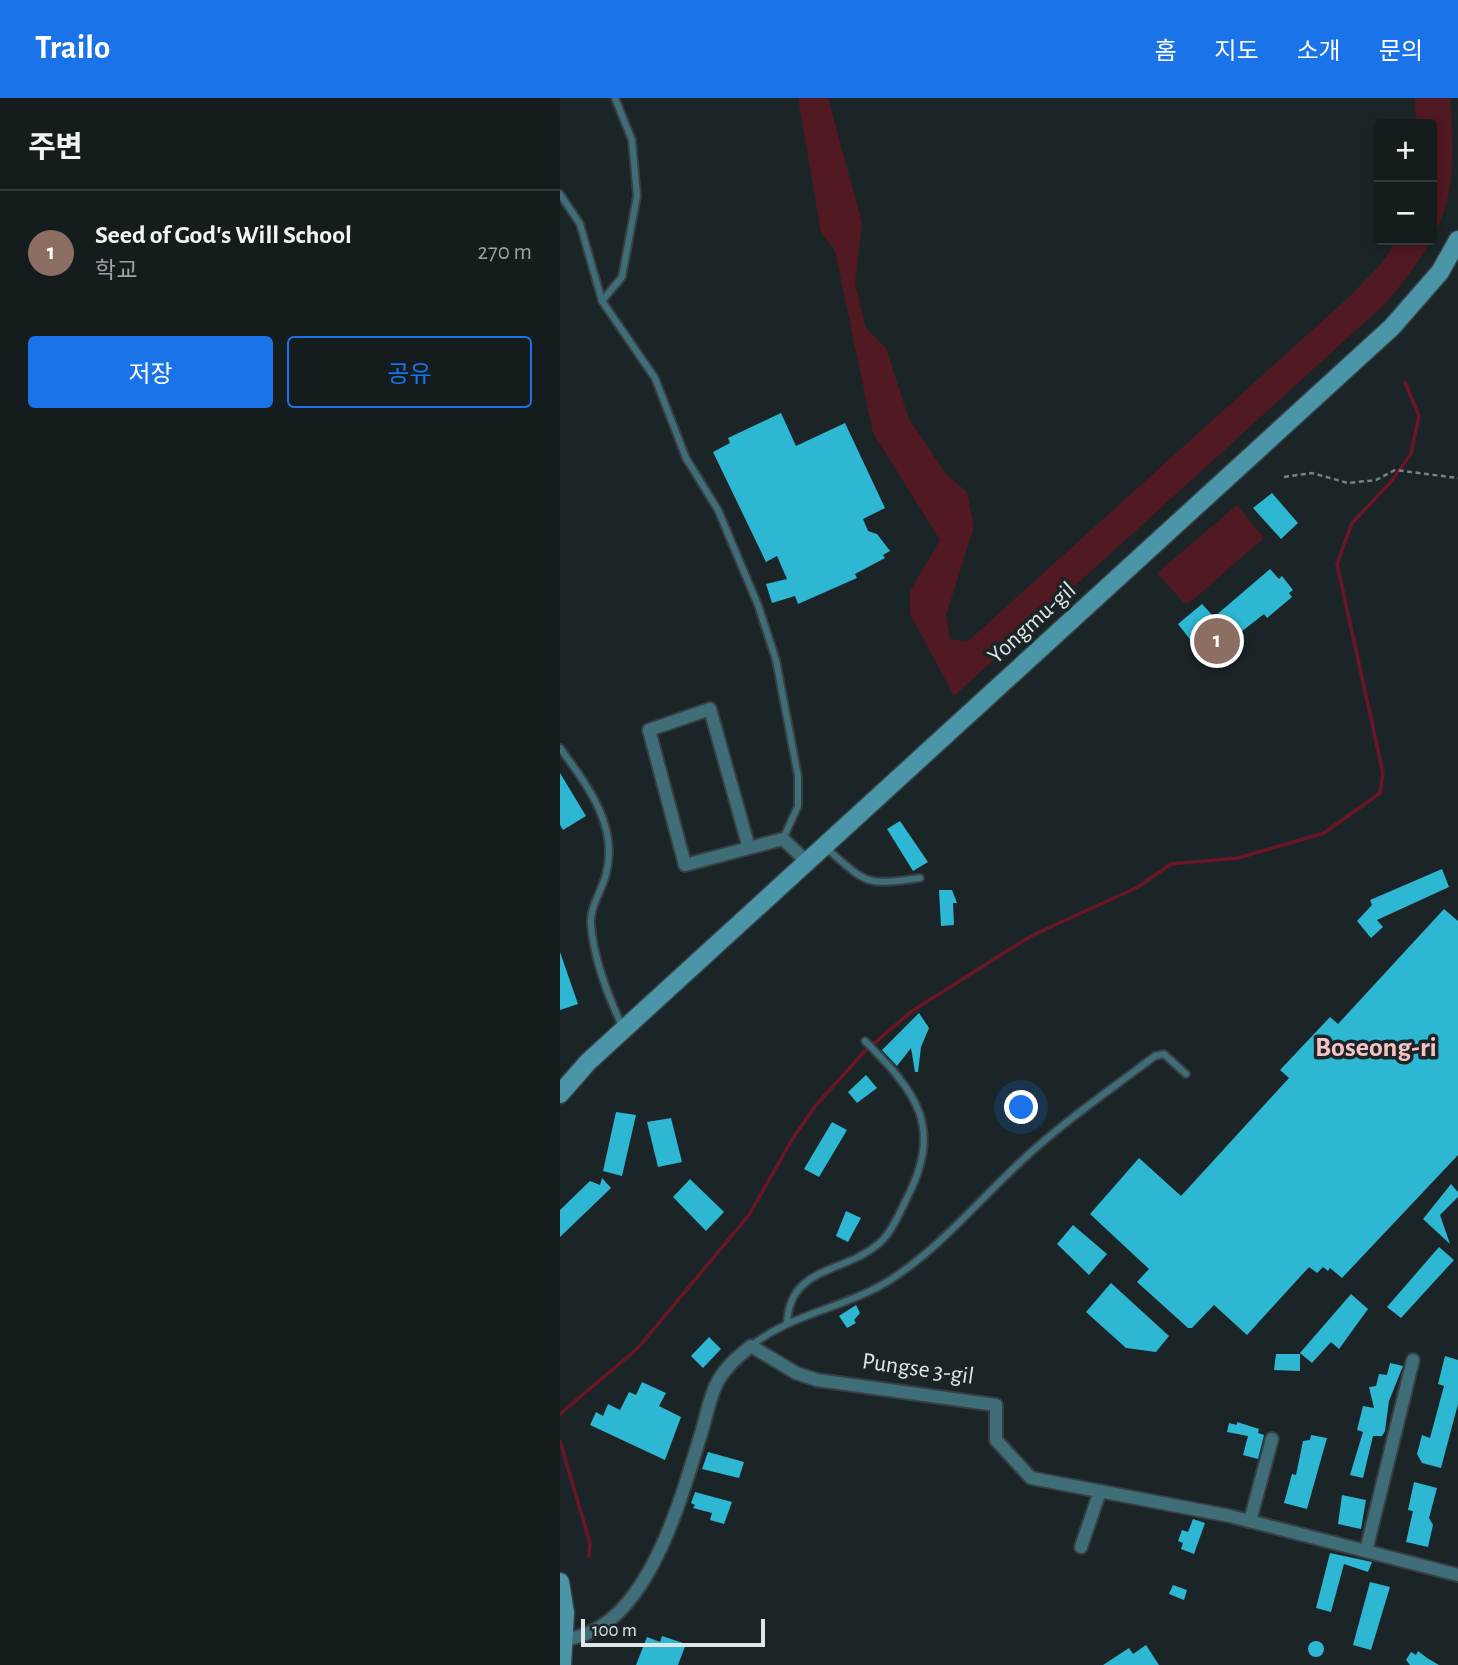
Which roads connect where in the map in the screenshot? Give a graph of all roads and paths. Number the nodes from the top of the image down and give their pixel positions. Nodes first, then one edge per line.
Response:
1 (615, 98) edge
2 (560, 194) edge
3 (1458, 240) edge
4 (602, 300) junction
5 (1284, 477) dead end
6 (1458, 478) edge
7 (560, 748) edge
8 (783, 839) junction
9 (824, 846) junction
10 (749, 848) junction
11 (807, 862) junction
12 (920, 878) dead end
13 (624, 1029) junction
14 (867, 1042) dead end
15 (1186, 1074) dead end
16 (560, 1094) edge
17 (787, 1322) junction
18 (751, 1346) junction
19 (1413, 1360) dead end
20 (1272, 1439) dead end
21 (1100, 1491) junction
22 (1250, 1521) junction
23 (1081, 1546) dead end
24 (1367, 1551) junction
25 (1458, 1574) edge
26 (560, 1582) edge
27 (564, 1639) junction
28 (562, 1665) edge

1 - 4 lane
2 - 4 lane
3 - 9 street, Yongmu-gil
4 - 8 lane
5 - 6 path
7 - 13 lane
8 - 10 street
8 - 11 street
9 - 11 street, Yongmu-gil
9 - 12 lane
10 - 10 street
11 - 13 street, Yongmu-gil
13 - 16 street, Yongmu-gil
14 - 17 lane
15 - 17 lane
17 - 18 lane
18 - 21 street, Pungse 3-gil
18 - 27 street
19 - 24 street
20 - 22 street
21 - 22 street, Pungse 3-gil
21 - 23 street
22 - 24 street, Pungse 3-gil
24 - 25 street, Pungse 3-gil
26 - 27 street
27 - 28 street

